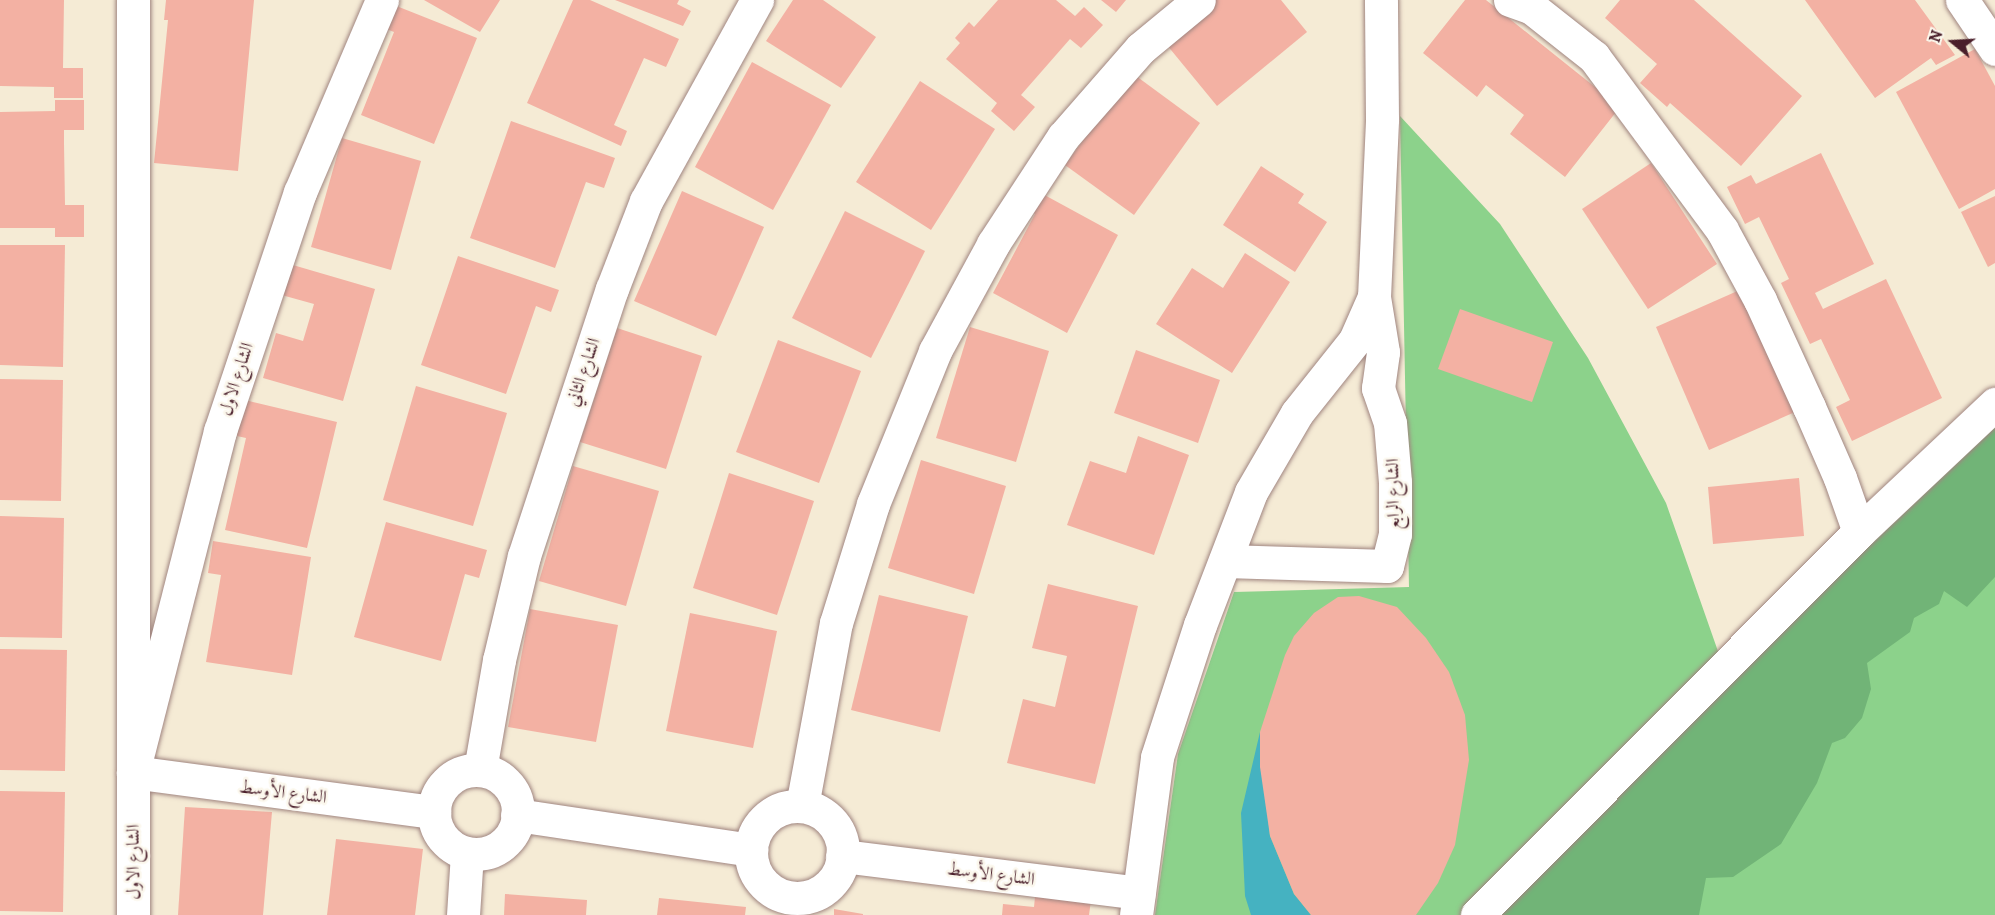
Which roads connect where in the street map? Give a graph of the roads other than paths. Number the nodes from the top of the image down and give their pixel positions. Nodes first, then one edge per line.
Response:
1 (133, 0) edge
2 (381, 0) edge
3 (757, 0) edge
4 (1199, 0) edge
5 (1381, 0) edge
6 (1510, 0) edge
7 (1962, 0) edge
8 (1995, 49) edge
9 (1374, 297) junction
10 (1995, 404) edge
11 (1859, 532) junction
12 (1225, 561) junction
13 (480, 770) junction
14 (133, 772) junction
15 (802, 806) junction
16 (434, 812) junction
17 (517, 815) junction
18 (751, 850) junction
19 (467, 853) junction
20 (842, 856) junction
21 (1137, 904) edge
22 (791, 906) edge
23 (133, 915) edge
24 (463, 915) edge
25 (1477, 915) edge

1 - 14 street, الشارع الاول
2 - 14 street, الشارع الاول
3 - 13 street, الشارع الثاني
4 - 15 street
5 - 9 street, الشارع الرابع
6 - 11 street
7 - 8 street
9 - 12 street, الشارع الرابع
9 - 12 street, الشارع الرابع
10 - 11 street
11 - 25 street
12 - 21 street, الشارع الرابع
13 - 16 street
13 - 17 street
14 - 16 street, الشارع الأوسط
14 - 23 street, الشارع الاول
15 - 18 street
15 - 20 street
16 - 19 street
17 - 18 street
17 - 19 street
18 - 22 street
19 - 24 street
20 - 21 street, الشارع الأوسط
20 - 22 street

